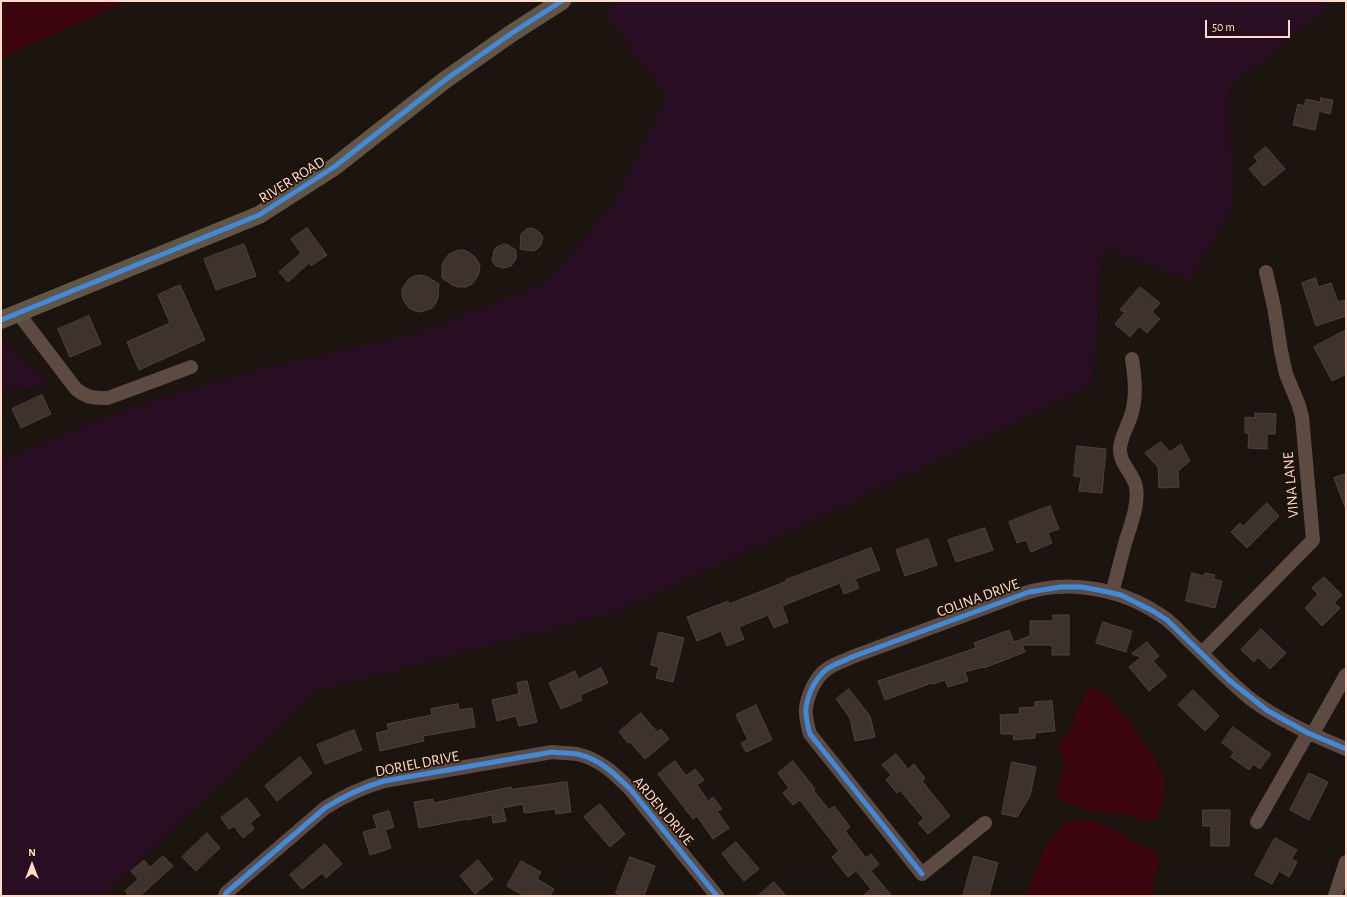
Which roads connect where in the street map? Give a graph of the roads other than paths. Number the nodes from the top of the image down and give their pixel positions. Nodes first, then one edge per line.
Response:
1 (562, 1) edge
2 (1266, 272) dead end
3 (18, 313) junction
4 (1, 320) edge
5 (1132, 359) dead end
6 (191, 367) dead end
7 (1112, 593) junction
8 (1202, 653) junction
9 (1346, 675) edge
10 (1310, 734) junction
11 (1346, 749) edge
12 (531, 756) joint
13 (1257, 822) dead end
14 (985, 823) dead end
15 (1346, 862) edge
16 (711, 894) edge
17 (225, 896) edge
18 (1336, 896) edge

1 - 3 main road, RIVER ROAD
2 - 8 street, VINA LANE
3 - 4 main road, RIVER ROAD
3 - 6 street
5 - 7 street
7 - 8 street, COLINA DRIVE
7 - 14 street, COLINA DRIVE
8 - 10 street, COLINA DRIVE
9 - 10 street
10 - 11 street, COLINA DRIVE
10 - 13 street
12 - 16 street, ARDEN DRIVE
12 - 17 street, DORIEL DRIVE
15 - 18 street

